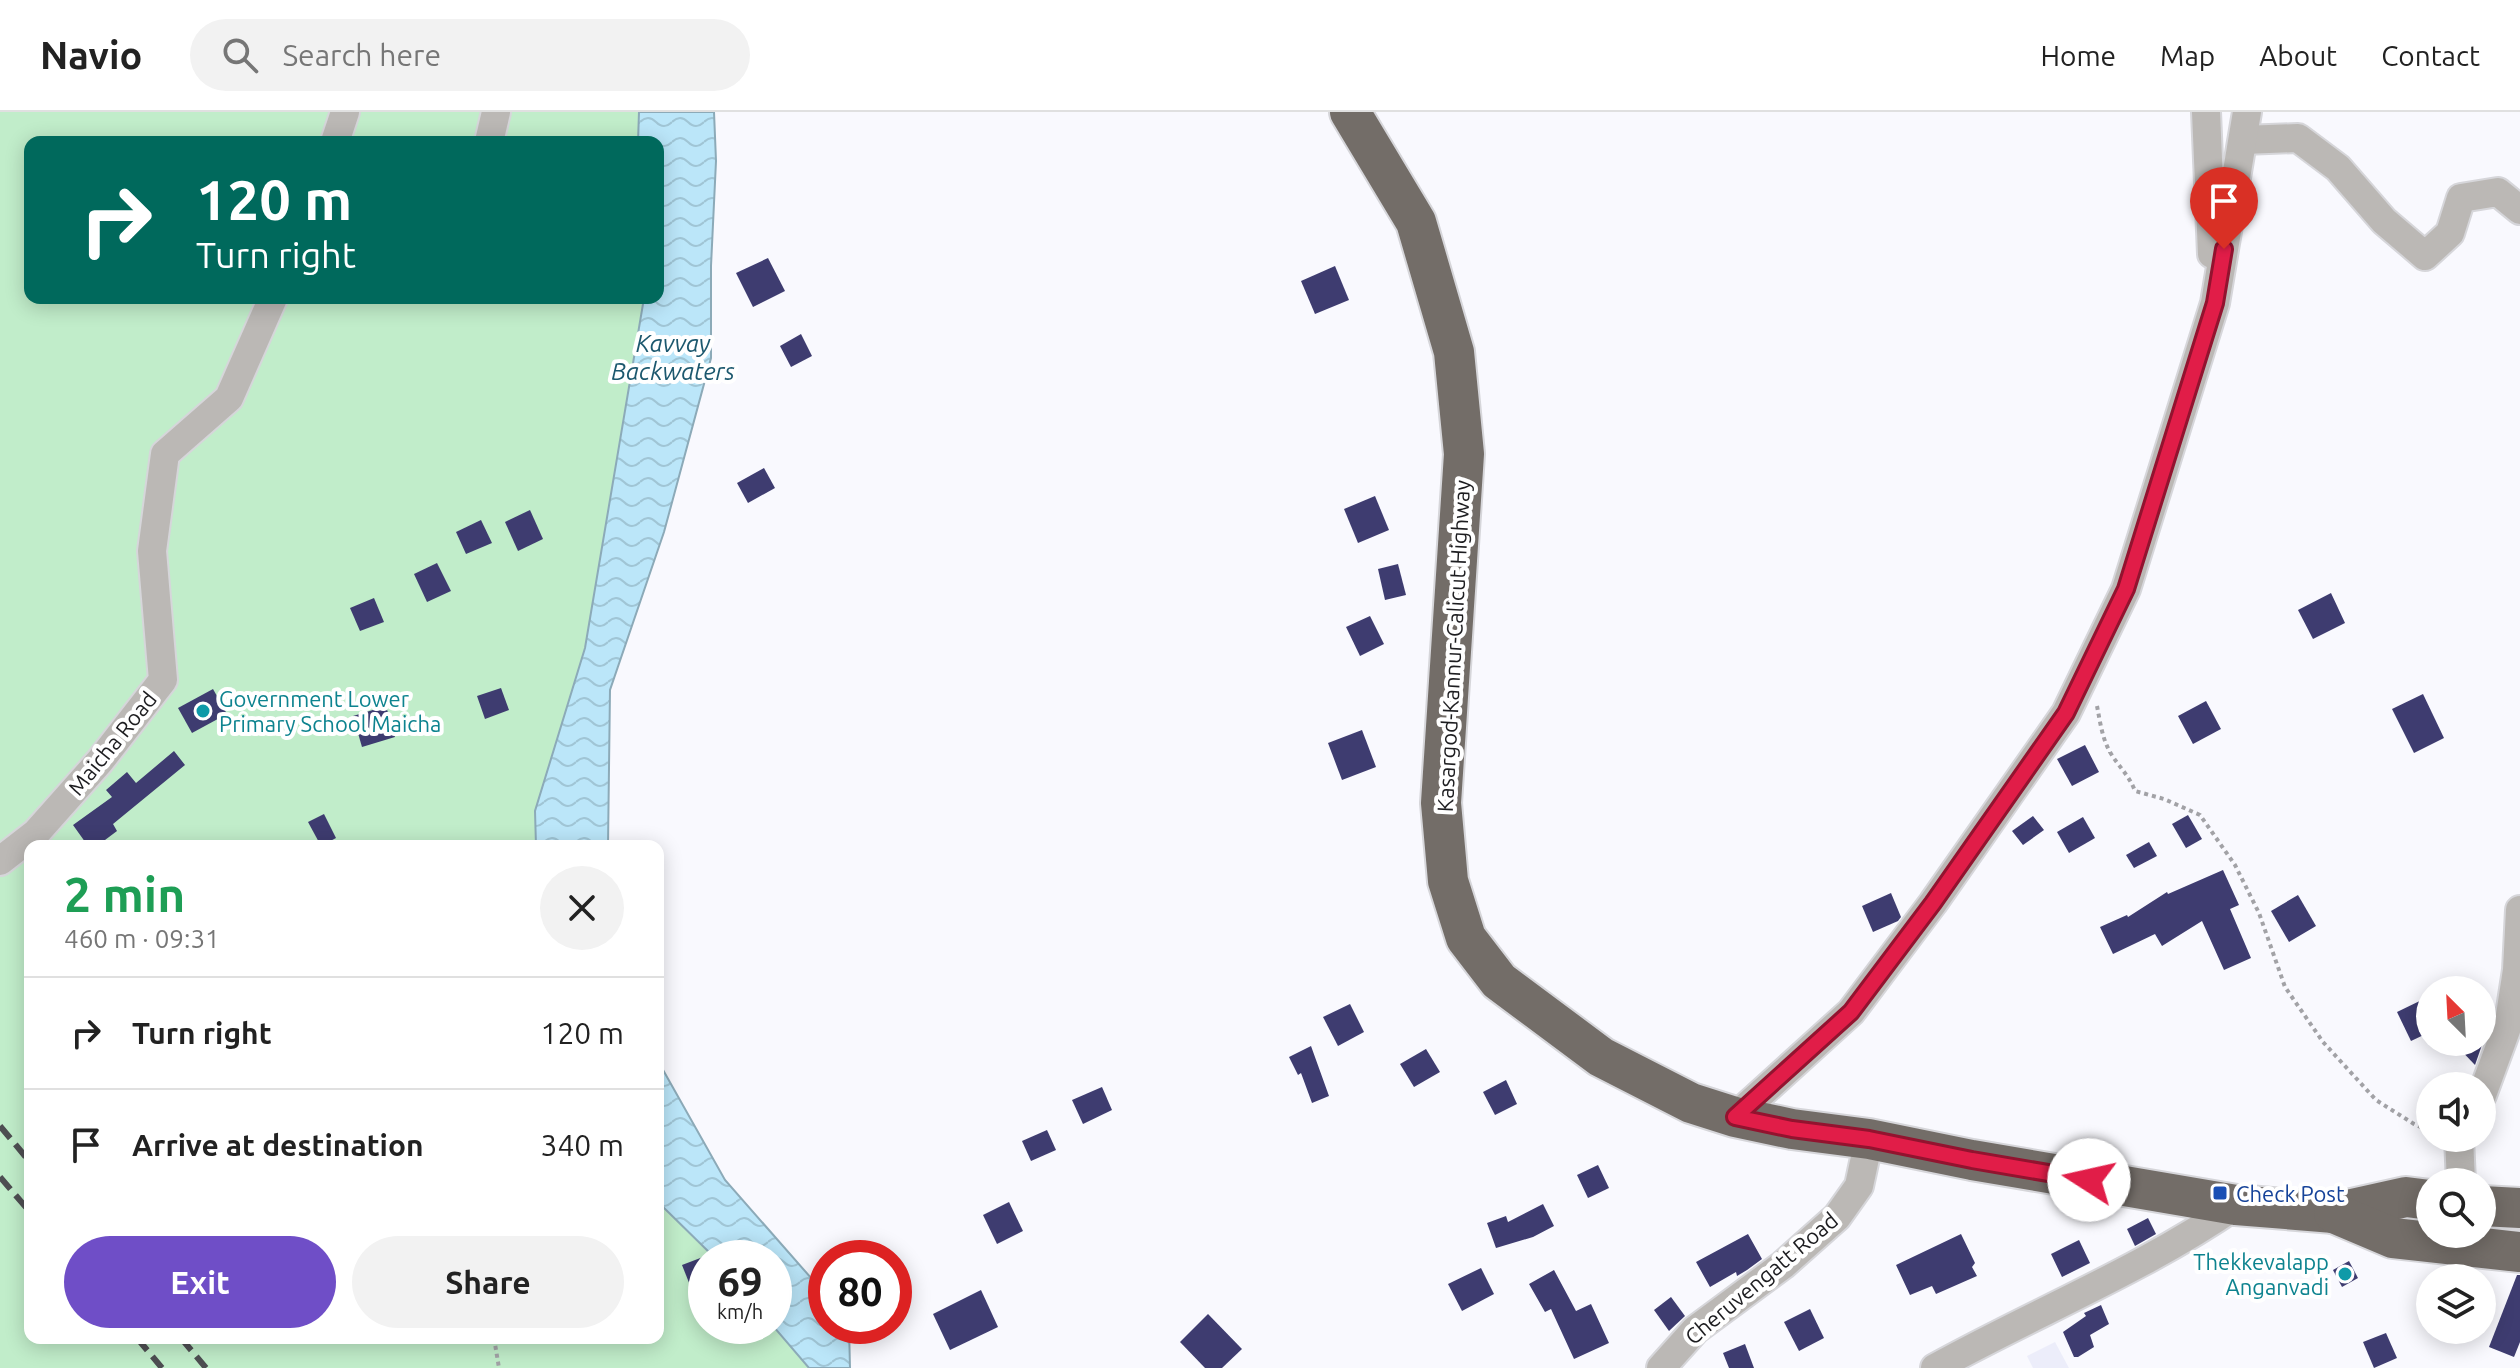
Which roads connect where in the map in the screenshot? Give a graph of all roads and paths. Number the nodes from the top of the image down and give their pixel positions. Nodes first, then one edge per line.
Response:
1 (345, 112) edge
2 (496, 112) edge
3 (1350, 112) edge
4 (2206, 112) edge
5 (2245, 126) edge
6 (337, 136) edge
7 (490, 136) edge
8 (2520, 210) edge
9 (270, 304) edge
10 (2214, 307) junction
11 (2084, 675) junction
12 (42, 840) edge
13 (24, 849) edge
14 (0, 861) edge
15 (2520, 910) edge
16 (2491, 1072) edge
17 (1735, 1117) junction
18 (2416, 1125) edge
19 (1869, 1139) junction
20 (2416, 1198) edge
21 (2236, 1205) junction
22 (2496, 1207) edge
23 (2520, 1208) edge
24 (2334, 1213) junction
25 (2520, 1252) edge
26 (495, 1344) edge
27 (499, 1368) edge
28 (1661, 1368) edge
29 (1935, 1368) edge

1 - 6 street
2 - 7 street
3 - 17 highway, Kasargod-Kannur-Calicut Highway
4 - 10 street
5 - 8 street
5 - 10 street
9 - 12 street, Maicha Road
10 - 11 street
11 - 17 street
11 - 18 path
13 - 14 street, Maicha Road
15 - 16 street
17 - 19 highway, Kasargod-Kannur-Calicut Highway
19 - 21 highway, Kasargod-Kannur-Calicut Highway
19 - 28 street, Cheruvengatt Road
20 - 24 highway, Kasargod-Kannur-Calicut Highway
21 - 24 highway, Kasargod-Kannur-Calicut Highway
21 - 29 street
22 - 23 highway
24 - 25 highway, Kasargod-Kannur-Calicut Highway
26 - 27 path

